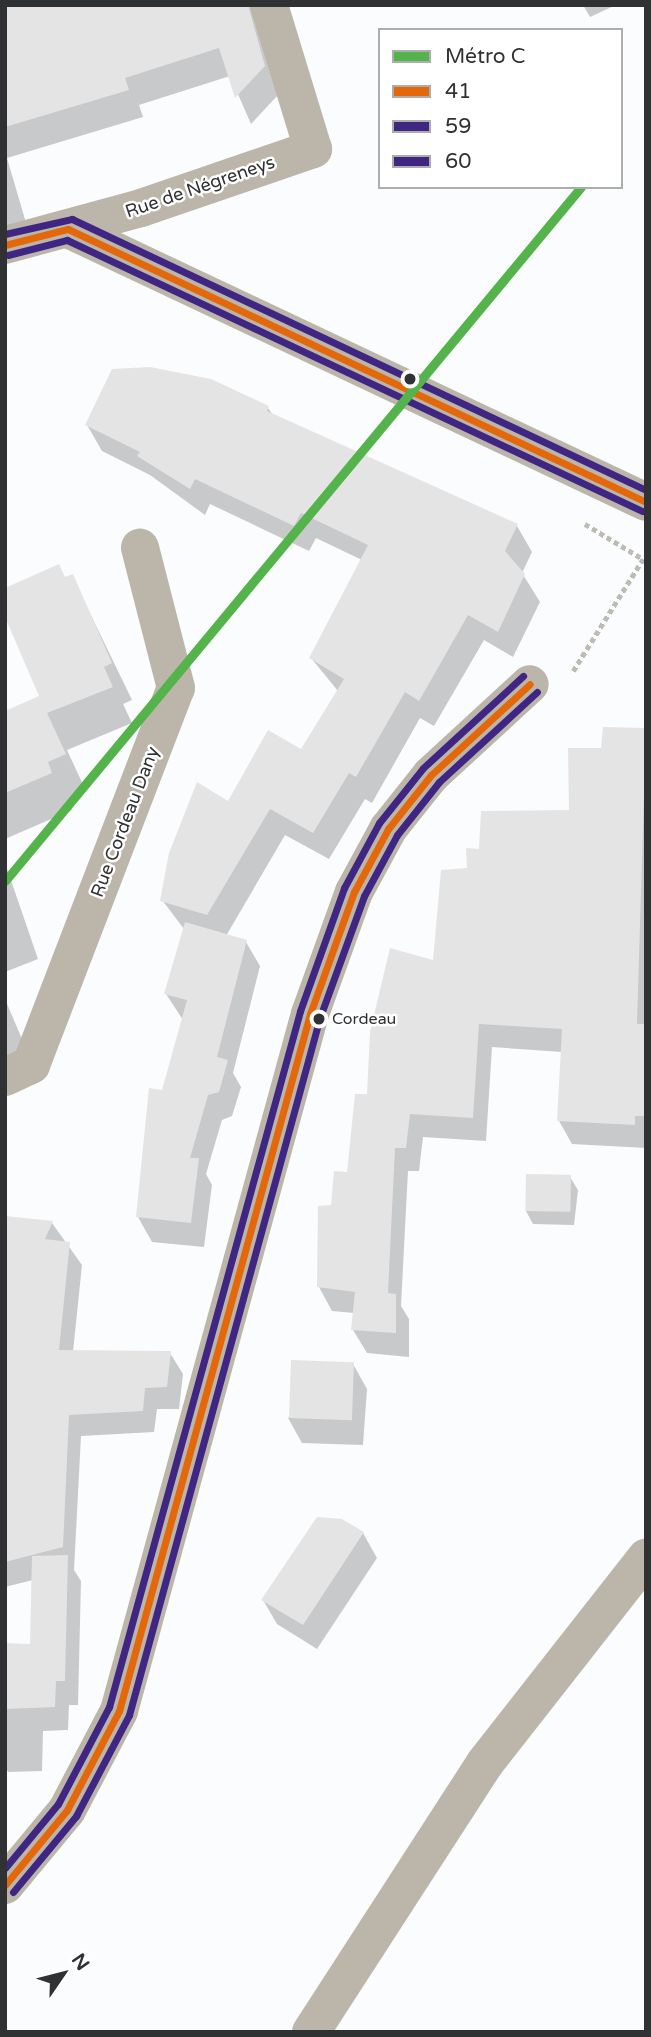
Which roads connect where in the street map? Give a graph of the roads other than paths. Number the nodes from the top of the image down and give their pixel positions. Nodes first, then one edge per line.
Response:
1 (269, 5) edge
2 (68, 229) junction
3 (5, 245) edge
4 (646, 502) edge
5 (140, 548) dead end
6 (530, 684) dead end
7 (5, 1077) edge
8 (646, 1558) edge
9 (5, 1885) edge
10 (310, 2032) edge

1 - 2 street, Rue de Négreneys
2 - 3 street, Rue de Négreneys
2 - 4 street
5 - 7 street, Rue Cordeau Dany
6 - 9 street
8 - 10 street

